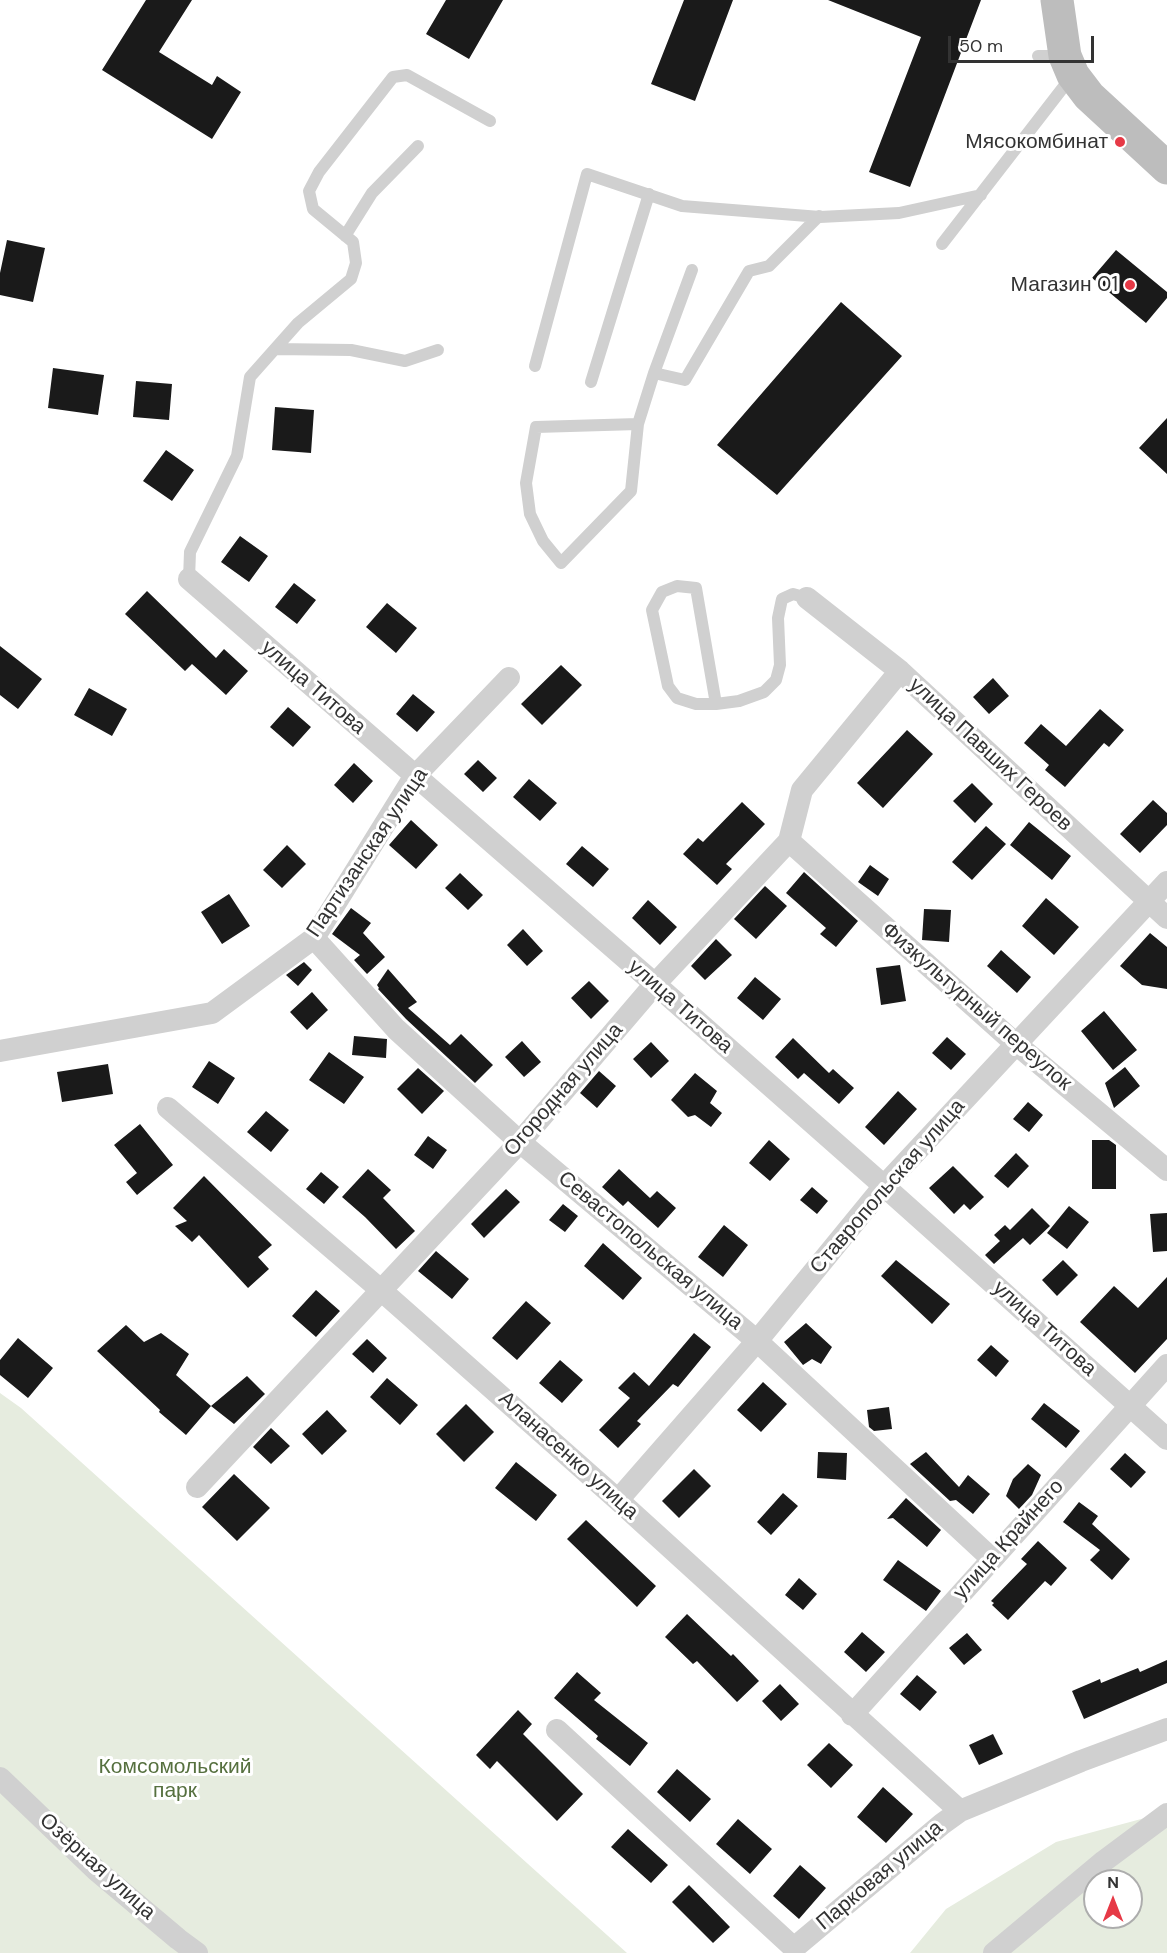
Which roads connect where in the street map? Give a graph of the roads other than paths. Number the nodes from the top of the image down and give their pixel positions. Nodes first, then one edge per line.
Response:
1 (1057, 0) edge
2 (1059, 62) junction
3 (490, 121) dead end
4 (418, 146) dead end
5 (1166, 165) edge
6 (649, 194) junction
7 (981, 195) junction
8 (819, 216) junction
9 (345, 236) junction
10 (942, 244) dead end
11 (692, 270) dead end
12 (275, 349) junction
13 (438, 350) dead end
14 (536, 366) dead end
15 (654, 373) junction
16 (591, 382) dead end
17 (638, 424) junction
18 (189, 579) joint
19 (807, 598) joint
20 (900, 671) junction
21 (509, 678) dead end
22 (716, 704) junction
23 (414, 777) junction
24 (789, 841) junction
25 (1167, 882) edge
26 (1148, 902) junction
27 (1167, 918) edge
28 (314, 938) junction
29 (654, 984) junction
30 (1016, 1044) junction
31 (0, 1051) edge
32 (168, 1108) dead end
33 (520, 1142) junction
34 (1167, 1170) edge
35 (884, 1186) junction
36 (382, 1291) junction
37 (757, 1341) junction
38 (1167, 1365) edge
39 (1129, 1406) junction
40 (1167, 1439) edge
41 (196, 1487) dead end
42 (618, 1500) junction
43 (992, 1559) junction
44 (852, 1714) junction
45 (557, 1730) dead end
46 (1167, 1730) edge
47 (0, 1778) edge
48 (960, 1811) junction
49 (1167, 1814) edge
50 (197, 1953) edge
51 (994, 1953) edge

1 - 2 main road
2 - 5 main road
2 - 7 lane
3 - 9 lane
4 - 9 lane
6 - 8 lane
6 - 14 lane
6 - 16 lane
7 - 8 lane
7 - 10 lane
8 - 15 lane
9 - 12 lane
11 - 15 lane
12 - 13 lane
12 - 18 lane
15 - 17 lane
17 - 17 lane
18 - 23 street, улица Титова
19 - 20 street, улица Павших Героев
19 - 22 lane
20 - 24 street, Огородная улица
20 - 26 street, улица Павших Героев
21 - 23 street, Партизанская улица
22 - 22 lane
23 - 28 street, Партизанская улица
23 - 29 street, улица Титова
24 - 29 street, Огородная улица
24 - 30 street, Физкультурный переулок
25 - 26 street, Ставропольская улица
26 - 27 street, улица Павших Героев
26 - 30 street, Ставропольская улица
28 - 31 street, Партизанская улица
28 - 33 street, Севастопольская улица
29 - 33 street, Огородная улица
29 - 35 street, улица Титова
30 - 34 street, Физкультурный переулок
30 - 35 street, Ставропольская улица
32 - 36 street, Аланасенко улица
33 - 36 street, Огородная улица
33 - 37 street, Севастопольская улица
35 - 37 street, Ставропольская улица
35 - 39 street, улица Титова
36 - 41 street, Огородная улица
36 - 42 street, Аланасенко улица
37 - 42 street, Ставропольская улица
37 - 43 street, Севастопольская улица
38 - 39 street, улица Крайнего
39 - 40 street, улица Титова
39 - 43 street, улица Крайнего
42 - 44 street, Аланасенко улица
43 - 44 street, улица Крайнего
44 - 48 street, Аланасенко улица
45 - 48 street, Парковая улица
46 - 48 street, Парковая улица
47 - 50 street, Озёрная улица
49 - 51 street

